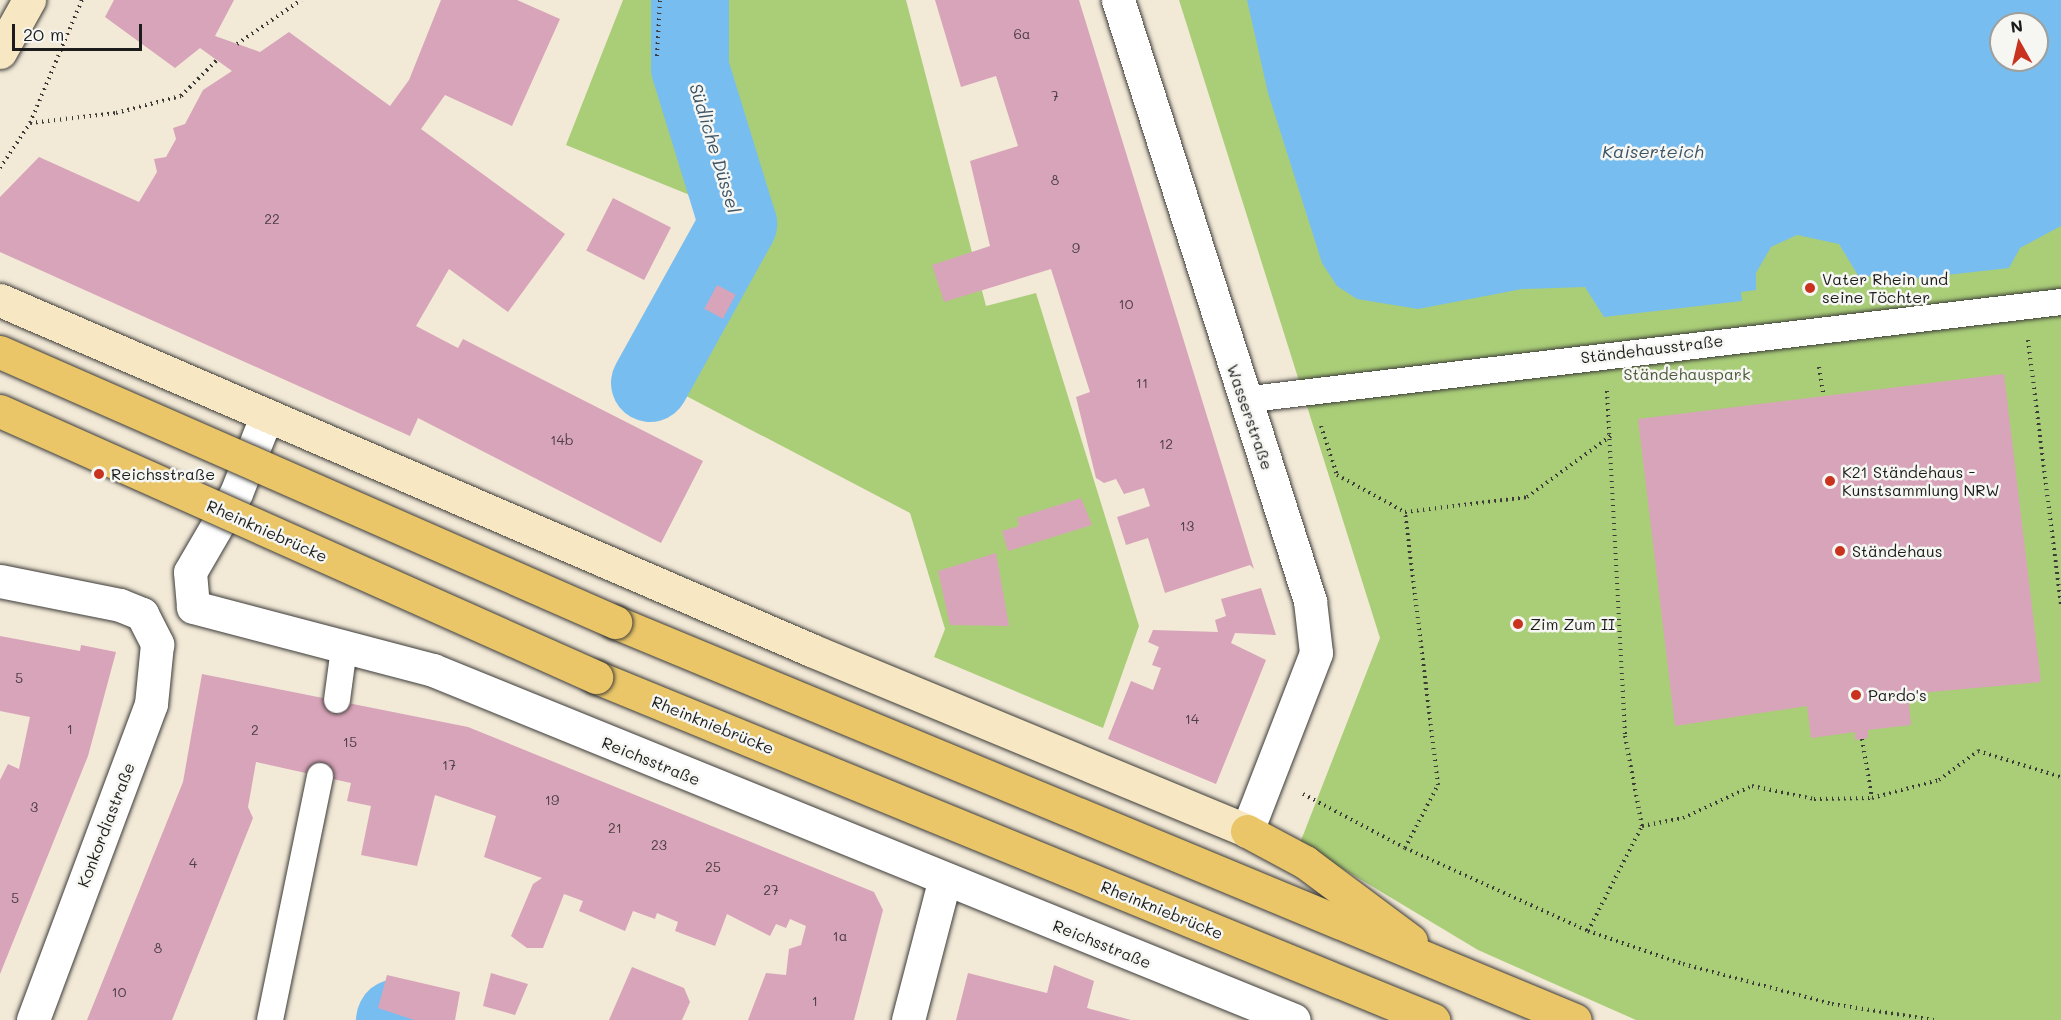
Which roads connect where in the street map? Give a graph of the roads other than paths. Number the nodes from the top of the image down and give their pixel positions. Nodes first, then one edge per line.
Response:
1 (29, 0) edge
2 (1118, 0) edge
3 (0, 52) edge
4 (0, 300) edge
5 (2061, 302) edge
6 (0, 352) edge
7 (1243, 400) junction
8 (0, 411) edge
9 (266, 417) junction
10 (0, 581) edge
11 (344, 648) junction
12 (337, 700) dead end
13 (320, 776) dead end
14 (1247, 831) junction
15 (944, 882) junction
16 (1430, 958) junction
17 (33, 1020) edge
18 (270, 1020) edge
19 (908, 1020) edge
20 (1294, 1020) edge
21 (1433, 1020) edge
22 (1575, 1020) edge

1 - 3 main road
2 - 7 street, Wasserstraße
4 - 9 main road
5 - 7 lane, Ständehausstraße
6 - 16 highway, bridge
7 - 14 street, Wasserstraße
8 - 21 highway, Rheinkniebrücke, bridge
9 - 11 street, Reichsstraße
9 - 14 main road
10 - 17 street, Konkordiastraße
11 - 12 lane
11 - 15 street, Reichsstraße
13 - 18 lane
14 - 16 highway
15 - 19 street
15 - 20 street, Reichsstraße
16 - 22 highway

